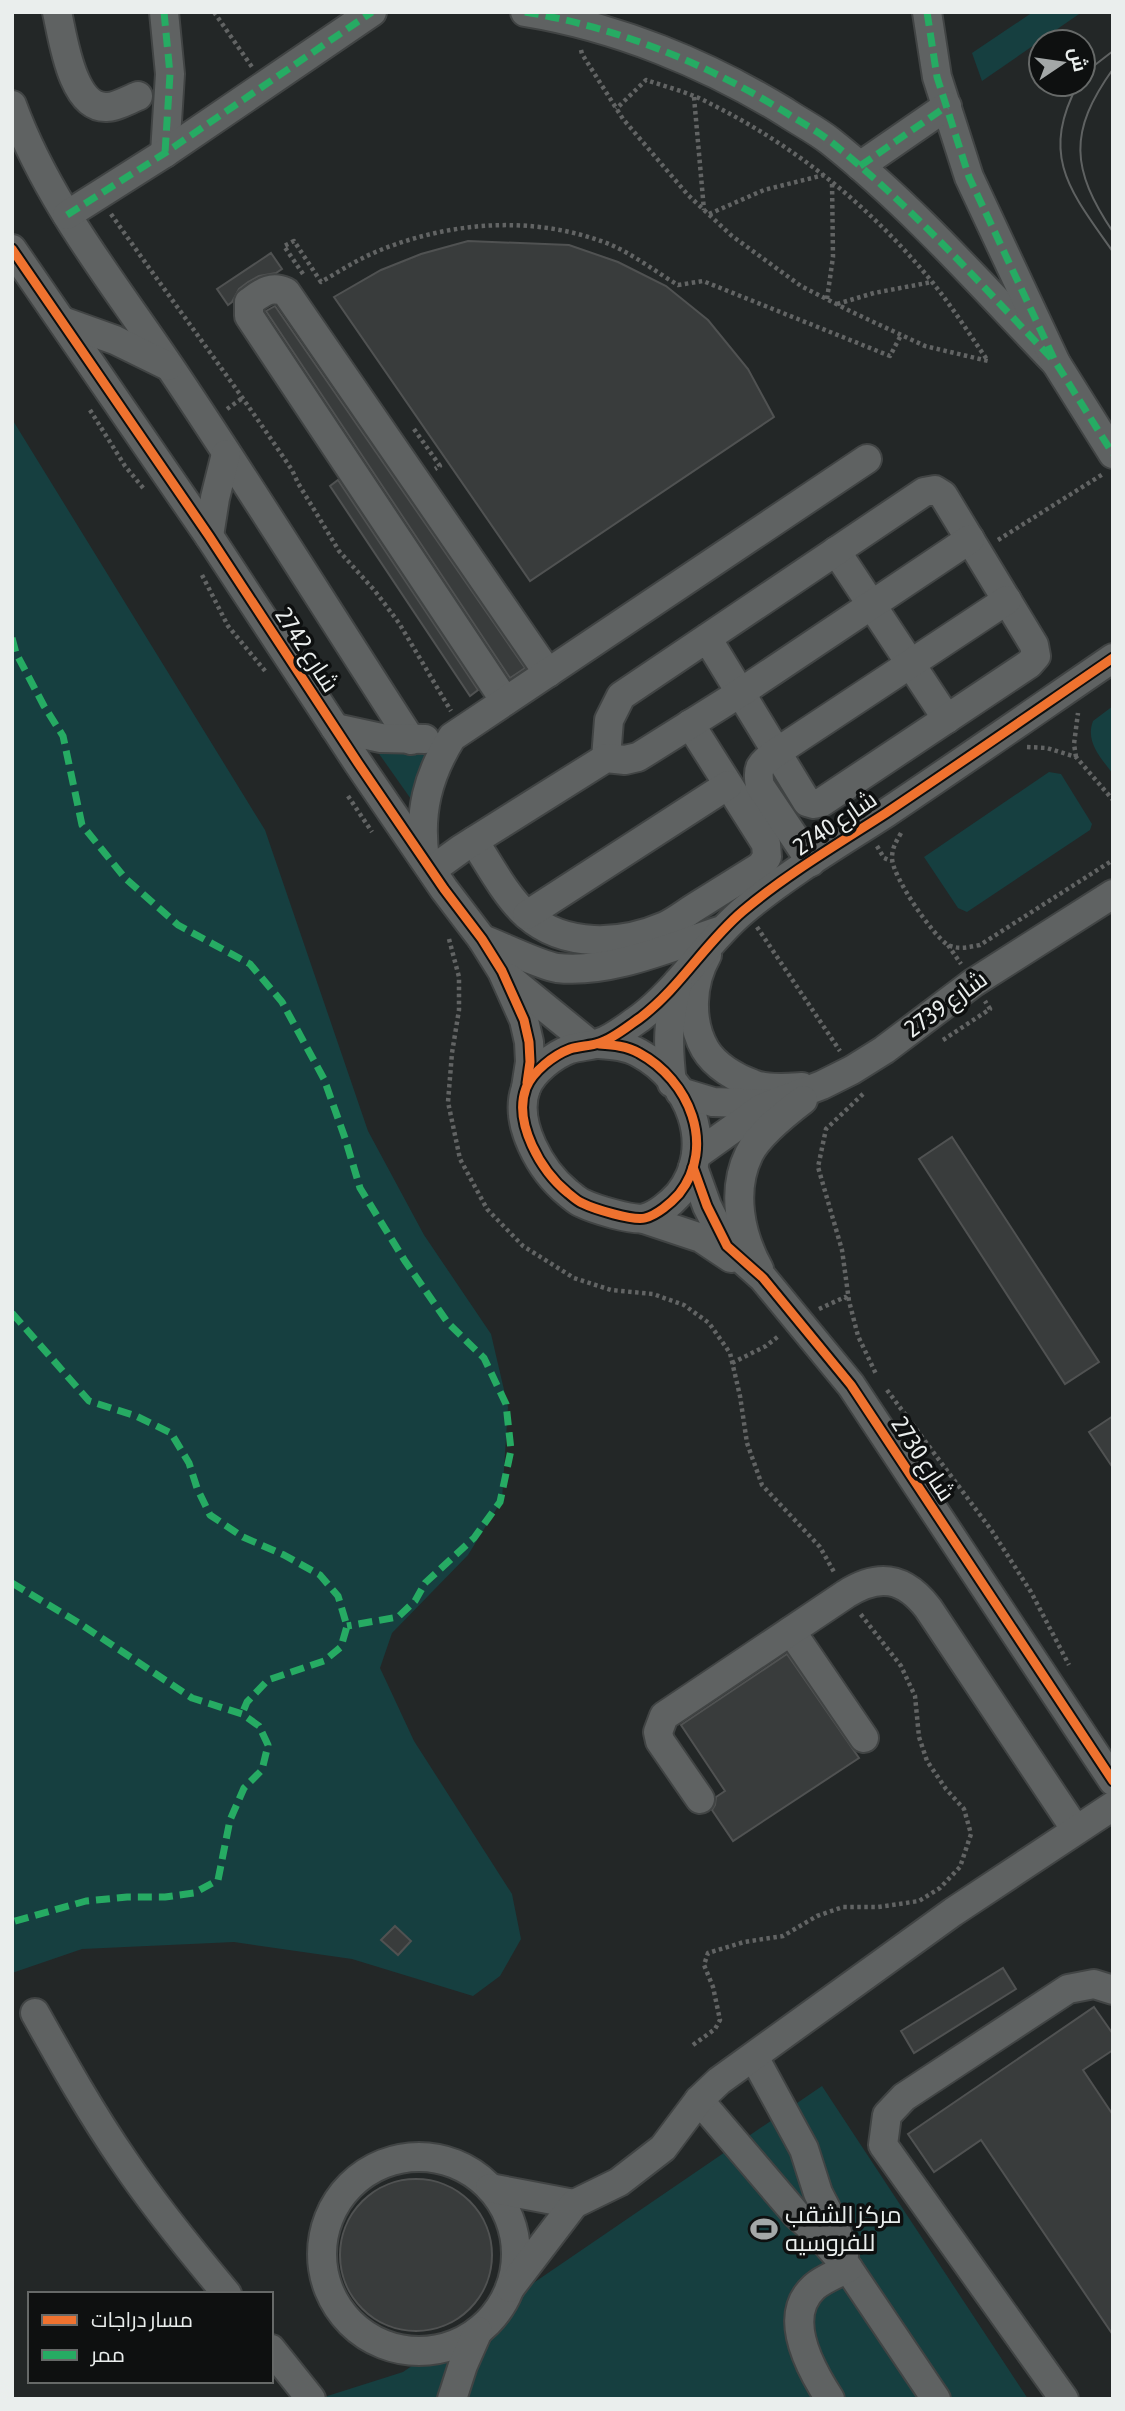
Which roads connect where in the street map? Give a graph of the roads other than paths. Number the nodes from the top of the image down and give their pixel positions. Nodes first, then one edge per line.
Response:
1 (57, 12) edge
2 (164, 12) edge
3 (372, 12) edge
4 (525, 12) edge
5 (927, 12) edge
6 (138, 96) dead end
7 (12, 104) edge
8 (947, 106) junction
9 (165, 153) junction
10 (860, 166) junction
11 (67, 215) junction
12 (12, 249) edge
13 (62, 321) junction
14 (1056, 363) junction
15 (170, 368) junction
16 (226, 454) junction
17 (1113, 454) edge
18 (867, 459) dead end
19 (209, 536) junction
20 (974, 546) junction
21 (836, 551) junction
22 (1007, 600) junction
23 (873, 605) junction
24 (707, 638) junction
25 (1113, 659) edge
26 (911, 662) junction
27 (548, 673) junction
28 (740, 693) junction
29 (505, 701) junction
30 (947, 719) junction
31 (690, 724) junction
32 (335, 728) junction
33 (456, 734) junction
34 (411, 740) junction
35 (777, 752) junction
36 (606, 758) junction
37 (728, 785) junction
38 (474, 841) junction
39 (811, 862) junction
40 (429, 866) junction
41 (1113, 894) edge
42 (527, 915) junction
43 (722, 930) junction
44 (482, 939) junction
45 (502, 971) junction
46 (678, 979) junction
47 (595, 1044) junction
48 (822, 1085) junction
49 (676, 1087) junction
50 (526, 1088) junction
51 (774, 1104) junction
52 (695, 1161) junction
53 (644, 1219) junction
54 (763, 1278) junction
55 (791, 1631) junction
56 (864, 1738) dead end
57 (1113, 1781) edge
58 (700, 1798) dead end
59 (1113, 1806) edge
60 (1076, 1830) junction
61 (1113, 1990) edge
62 (35, 2013) dead end
63 (754, 2057) junction
64 (699, 2100) junction
65 (815, 2185) junction
66 (490, 2188) junction
67 (786, 2201) junction
68 (574, 2204) junction
69 (848, 2268) junction
70 (510, 2288) junction
71 (225, 2292) edge
72 (478, 2332) junction
73 (273, 2351) edge
74 (312, 2399) edge
75 (452, 2399) edge
76 (830, 2399) edge
77 (936, 2399) edge
78 (1064, 2399) edge

1 - 6 street
2 - 9 street
3 - 9 street
4 - 10 street
5 - 8 street
7 - 11 street
8 - 10 street
8 - 14 street
9 - 11 street
10 - 14 street
11 - 15 street
12 - 13 street, شارع 2742
13 - 15 street
13 - 19 street, شارع 2742
14 - 17 street
15 - 16 street
16 - 19 street
16 - 34 street
18 - 27 street
19 - 32 street, شارع 2742
20 - 21 street
20 - 22 street
20 - 23 street
21 - 23 street
21 - 24 street
22 - 26 street
22 - 30 street
23 - 26 street
23 - 28 street
24 - 28 street
24 - 36 street
25 - 39 street, شارع 2740
26 - 30 street
26 - 35 street
27 - 29 street
27 - 29 street
28 - 31 street
28 - 35 street
29 - 33 street
30 - 35 street
31 - 36 street
31 - 37 street
32 - 34 street
32 - 40 street, شارع 2742
33 - 34 street
33 - 40 street
35 - 39 street
36 - 38 street
37 - 42 street
37 - 42 street
38 - 40 street
38 - 42 street
39 - 43 street, شارع 2740
40 - 44 street, شارع 2742
41 - 48 street, شارع 2739
43 - 44 street
43 - 46 street, شارع 2740
43 - 48 street
44 - 45 street, شارع 2742
45 - 47 street, شارع 2742
45 - 50 street, شارع 2742
46 - 47 street, شارع 2740
46 - 49 street, شارع 2740
47 - 49 street
47 - 50 street
48 - 51 street, شارع 2739
48 - 54 street
49 - 51 street, شارع 2739
49 - 52 street
50 - 53 street
51 - 52 street, شارع 2739
52 - 53 street
52 - 54 street, شارع 2730
53 - 54 street, شارع 2730
54 - 57 street, شارع 2730
55 - 56 street
55 - 58 street
55 - 60 street
59 - 60 street
60 - 63 street
61 - 78 street
62 - 71 street
63 - 64 street
63 - 65 street
64 - 67 street
64 - 68 street
65 - 67 street
65 - 69 street
66 - 68 street
66 - 70 street
66 - 72 street
67 - 69 street
68 - 70 street
69 - 76 street
69 - 77 street
70 - 72 street
72 - 75 street
73 - 74 street

